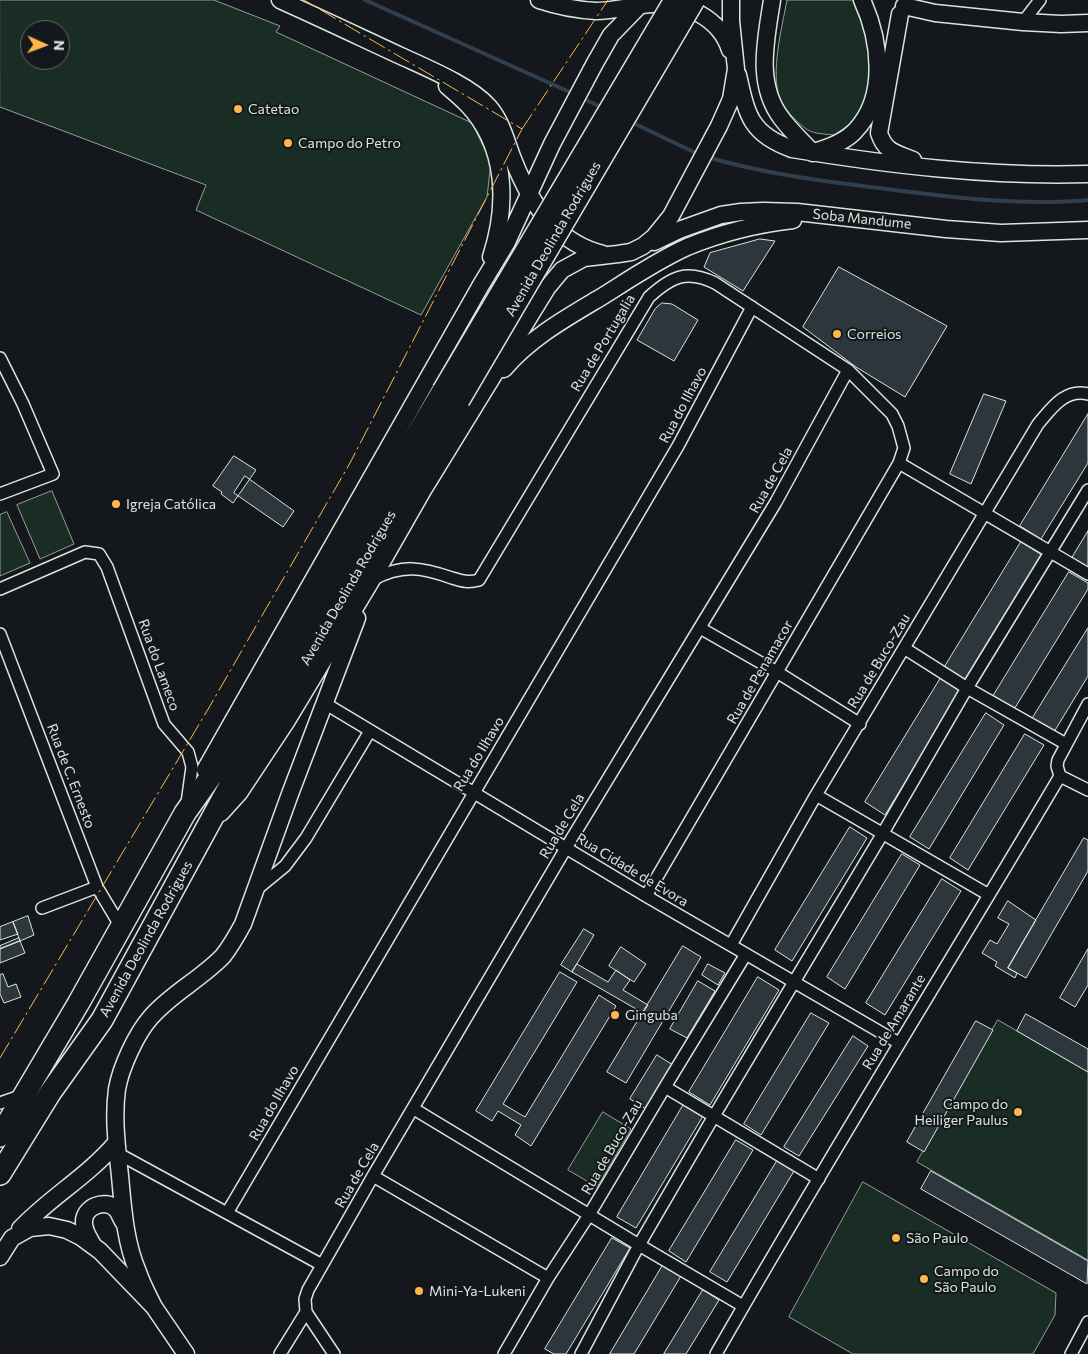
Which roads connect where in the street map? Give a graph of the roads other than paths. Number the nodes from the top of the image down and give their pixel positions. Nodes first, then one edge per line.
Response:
1 (280, 0) edge
2 (539, 0) edge
3 (675, 0) edge
4 (694, 0) edge
5 (731, 0) edge
6 (772, 0) edge
7 (1040, 0) edge
8 (642, 3) edge
9 (864, 6) edge
10 (902, 7) edge
11 (1023, 22) junction
12 (1088, 23) edge
13 (424, 67) junction
14 (736, 69) junction
15 (814, 152) junction
16 (928, 167) junction
17 (1088, 174) edge
18 (528, 192) junction
19 (838, 217) junction
20 (1088, 230) edge
21 (643, 246) junction
22 (605, 255) junction
23 (481, 285) junction
24 (752, 307) junction
25 (0, 358) edge
26 (848, 370) junction
27 (1088, 394) edge
28 (457, 401) junction
29 (899, 463) junction
30 (1088, 490) edge
31 (0, 494) edge
32 (984, 514) junction
33 (1050, 551) junction
34 (1088, 574) edge
35 (371, 581) junction
36 (0, 589) edge
37 (700, 628) junction
38 (0, 634) edge
39 (904, 648) junction
40 (777, 672) junction
41 (967, 688) junction
42 (326, 704) junction
43 (1088, 704) edge
44 (860, 724) junction
45 (370, 731) junction
46 (1066, 744) junction
47 (1060, 776) junction
48 (1088, 790) edge
49 (473, 793) junction
50 (816, 795) junction
51 (185, 813) junction
52 (207, 828) junction
53 (884, 833) junction
54 (566, 848) junction
55 (97, 887) junction
56 (257, 889) junction
57 (989, 895) junction
58 (646, 896) junction
59 (42, 908) dead end
60 (120, 926) junction
61 (731, 945) junction
62 (746, 954) junction
63 (795, 982) junction
64 (899, 1043) junction
65 (665, 1087) junction
66 (24, 1095) junction
67 (0, 1103) edge
68 (414, 1109) junction
69 (714, 1116) junction
70 (0, 1136) edge
71 (116, 1148) junction
72 (0, 1174) edge
73 (373, 1176) junction
74 (819, 1179) junction
75 (227, 1213) junction
76 (589, 1215) junction
77 (125, 1225) junction
78 (12, 1238) junction
79 (93, 1245) junction
80 (639, 1245) junction
81 (0, 1257) edge
82 (322, 1264) junction
83 (548, 1278) junction
84 (743, 1306) junction
85 (154, 1307) junction
86 (306, 1312) junction
87 (1088, 1322) edge
88 (186, 1354) edge
89 (280, 1354) edge
90 (334, 1354) edge
91 (504, 1354) edge
92 (581, 1354) edge
93 (716, 1354) edge
94 (1071, 1354) edge

1 - 13 main road
2 - 8 main road
3 - 28 highway, Avenida Deolinda Rodrigues, bridge
4 - 28 highway, Avenida Deolinda Rodrigues, bridge
5 - 14 main road
6 - 15 main road
7 - 11 street
8 - 14 main road
8 - 18 main road
9 - 10 main road
9 - 15 main road
10 - 11 main road
10 - 16 main road
11 - 12 main road
13 - 18 main road
13 - 23 main road
14 - 15 main road
14 - 21 main road
15 - 16 main road
16 - 17 main road
18 - 22 main road
18 - 23 main road
19 - 20 main road, Soba Mandume
19 - 21 main road, Soba Mandume
19 - 28 main road
21 - 22 main road, Soba Mandume
22 - 28 main road, Soba Mandume
23 - 51 main road
24 - 26 street, Rua de Portugalia
24 - 35 street, Rua de Portugalia
24 - 49 street, Rua do Ilhavo
25 - 31 street
26 - 29 street, Rua de Portugalia
26 - 37 street, Rua de Cela
27 - 32 street, Rua de Buco-Zau
28 - 35 main road
28 - 51 highway, Avenida Deolinda Rodrigues
28 - 52 highway, Avenida Deolinda Rodrigues
29 - 32 street
29 - 40 street, Rua de Penamacor
30 - 33 street
32 - 33 street
32 - 39 street, Rua de Buco-Zau
33 - 34 street
33 - 41 street
35 - 42 main road
35 - 52 main road
36 - 51 street, Rua do Lameco
37 - 40 street
37 - 54 street, Rua de Cela
38 - 55 street, Rua de C. Ernesto
39 - 41 street
39 - 44 street, Rua de Buco-Zau
40 - 44 street
40 - 58 street, Rua de Penamacor
41 - 46 street
41 - 53 street
42 - 45 street, Rua Cidade de Evora
42 - 56 main road
43 - 46 street, Rua de Amarante
44 - 50 street, Rua de Buco-Zau
45 - 49 street, Rua Cidade de Evora
45 - 56 street
46 - 47 street, Rua de Amarante
47 - 48 street
47 - 57 street, Rua de Amarante
49 - 54 street, Rua Cidade de Evora
49 - 75 street, Rua do Ilhavo
50 - 53 street
50 - 61 street, Rua de Buco-Zau
51 - 60 highway, Avenida Deolinda Rodrigues
52 - 72 highway, Avenida Deolinda Rodrigues
53 - 57 street
53 - 63 street
54 - 58 street, Rua Cidade de Evora
54 - 68 street, Rua de Cela
55 - 59 street
55 - 60 street, Rua de C. Ernesto
56 - 71 main road
57 - 64 street, Rua de Amarante
58 - 61 street, Rua Cidade de Evora
60 - 66 highway, Avenida Deolinda Rodrigues
61 - 62 street, Rua Cidade de Evora
62 - 63 street, Rua Cidade de Evora
62 - 65 street, Rua de Buco-Zau
63 - 64 street, Rua Cidade de Evora
63 - 69 street
64 - 74 street, Rua de Amarante
65 - 69 street
65 - 76 street, Rua de Buco-Zau
66 - 67 street
66 - 70 highway, Avenida Deolinda Rodrigues
68 - 73 street, Rua de Cela
68 - 76 street
69 - 74 street
69 - 80 street
71 - 75 street
71 - 77 main road
71 - 78 main road
73 - 82 street, Rua de Cela
73 - 83 street
74 - 84 street, Rua de Amarante
75 - 82 street
76 - 80 street
76 - 83 street, Rua de Buco-Zau
77 - 79 main road
77 - 85 main road
78 - 79 main road
78 - 81 main road
79 - 85 main road
80 - 84 street
80 - 92 street
82 - 86 street, Rua de Cela
83 - 91 street, Rua de Buco-Zau
84 - 93 street, Rua de Amarante
85 - 88 main road
86 - 89 street
86 - 90 street
87 - 94 street

